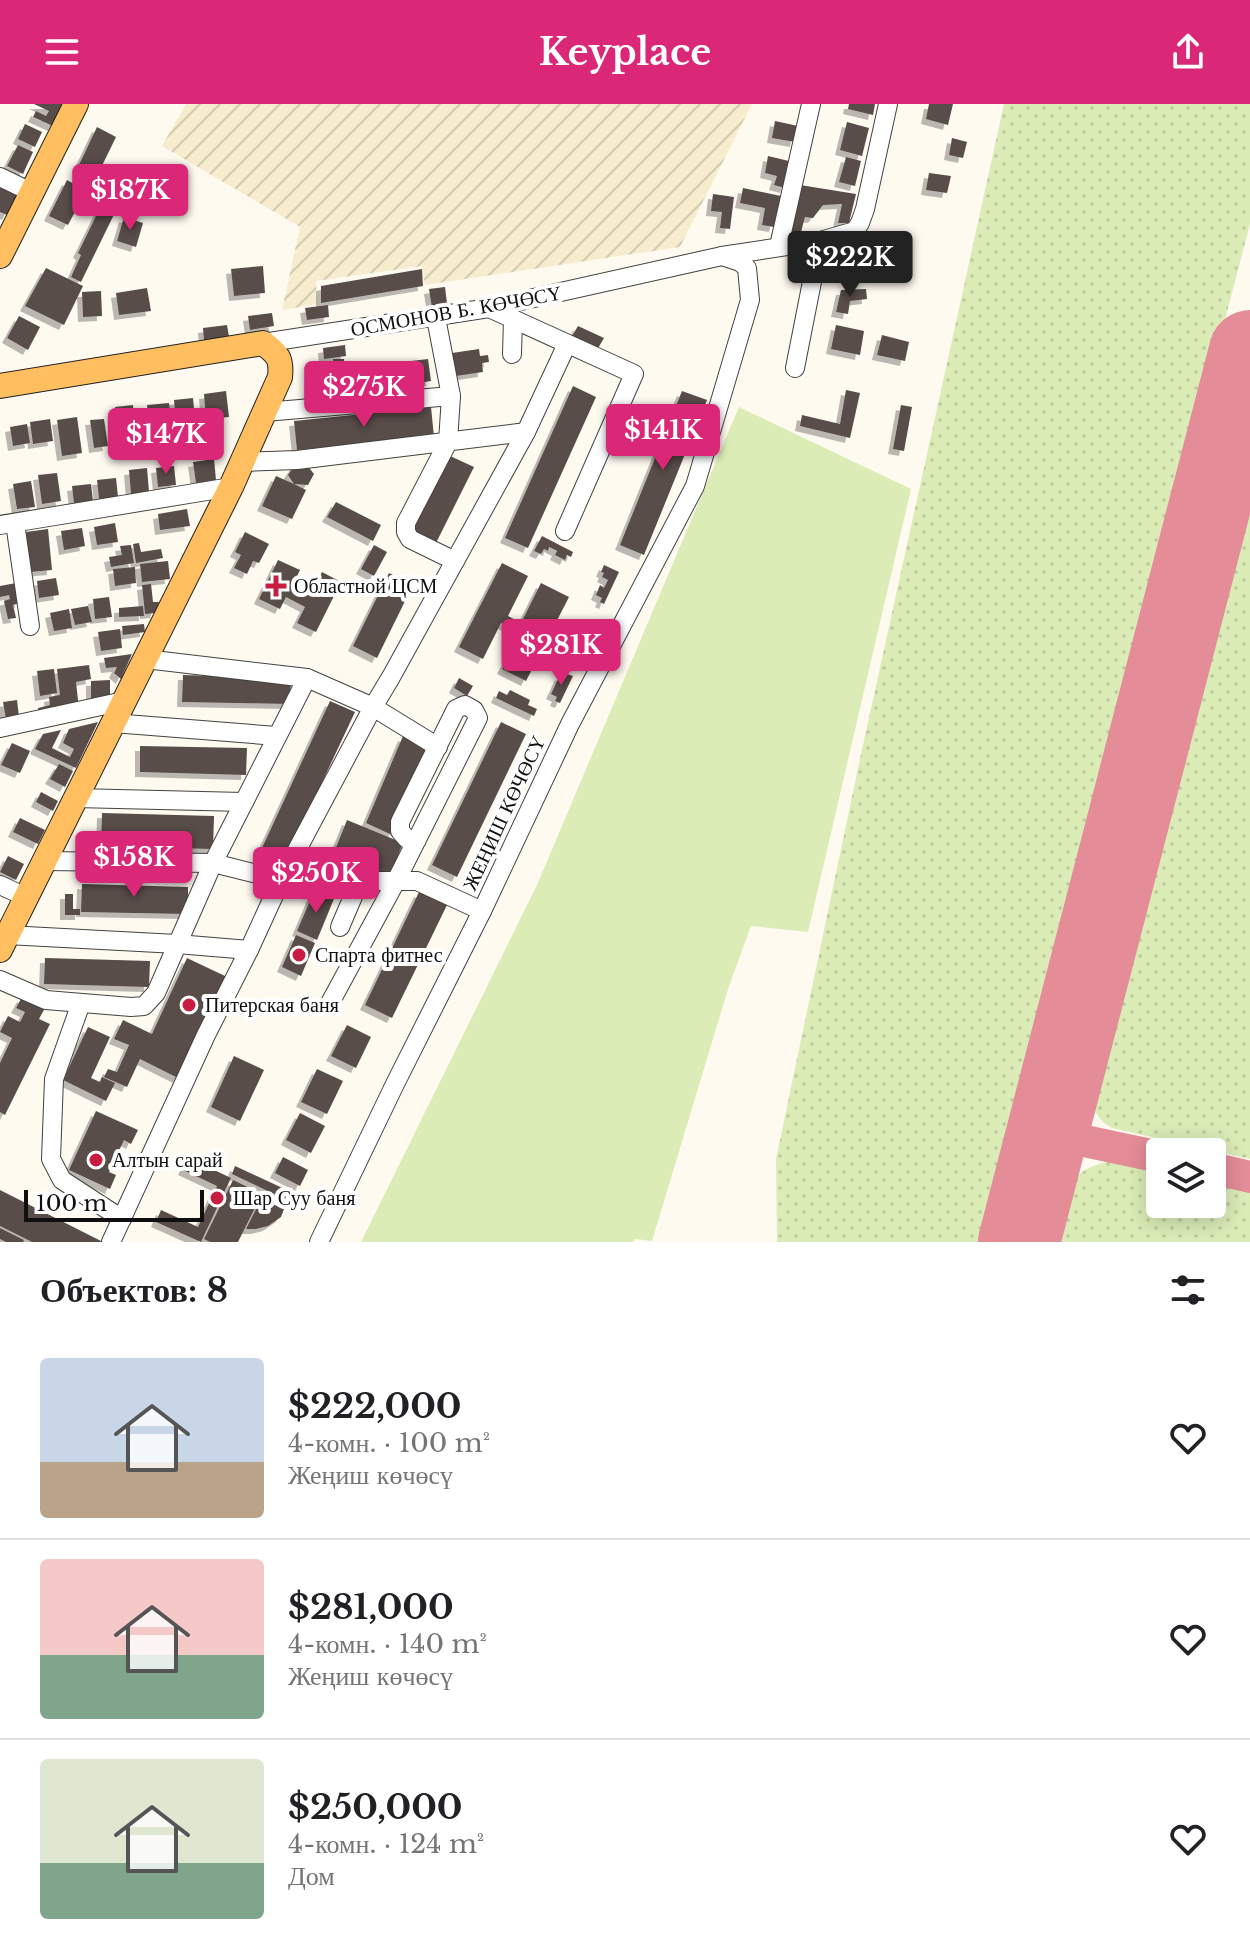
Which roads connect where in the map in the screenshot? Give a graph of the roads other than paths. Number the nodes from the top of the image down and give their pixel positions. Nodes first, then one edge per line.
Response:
1 (76, 104) edge
2 (811, 104) edge
3 (888, 104) edge
4 (0, 177) edge
5 (31, 192) junction
6 (820, 241) junction
7 (779, 246) junction
8 (0, 256) edge
9 (722, 256) junction
10 (489, 308) junction
11 (436, 318) junction
12 (513, 319) junction
13 (263, 343) junction
14 (567, 344) junction
15 (512, 354) dead end
16 (795, 368) dead end
17 (0, 386) edge
18 (451, 396) junction
19 (265, 412) junction
20 (526, 432) junction
21 (448, 442) junction
22 (241, 462) junction
23 (231, 487) junction
24 (8, 524) edge
25 (565, 531) dead end
26 (455, 561) junction
27 (30, 626) dead end
28 (145, 659) junction
29 (307, 678) junction
30 (124, 701) junction
31 (373, 707) junction
32 (113, 723) junction
33 (0, 728) edge
34 (277, 736) junction
35 (438, 747) junction
36 (75, 798) junction
37 (244, 802) junction
38 (417, 840) junction
39 (44, 861) junction
40 (213, 863) junction
41 (281, 880) junction
42 (360, 880) junction
43 (396, 881) junction
44 (0, 885) edge
45 (26, 897) junction
46 (482, 911) junction
47 (340, 927) dead end
48 (4, 942) edge
49 (177, 944) junction
50 (249, 950) junction
51 (0, 980) edge
52 (81, 1003) junction
53 (330, 1003) dead end
54 (122, 1219) junction
55 (111, 1242) edge
56 (319, 1242) edge

1 - 5 main road
2 - 7 street
3 - 6 street
4 - 5 street
5 - 8 main road
6 - 7 street
6 - 16 street
7 - 9 street
9 - 10 street, ОСМОНОВ Б. КӨЧӨСҮ
9 - 46 street, ЖЕҢИШ КӨЧӨСҮ
10 - 11 street, ОСМОНОВ Б. КӨЧӨСҮ
10 - 12 street
11 - 13 street, ОСМОНОВ Б. КӨЧӨСҮ
11 - 18 street
12 - 14 street
12 - 15 street
13 - 17 main road, ОСМОНОВ Б. КӨЧӨСҮ
13 - 19 main road
14 - 20 street
14 - 25 street
18 - 19 street
18 - 21 street
19 - 22 main road
20 - 21 street
20 - 26 street
21 - 22 street
21 - 26 street
22 - 23 main road
23 - 24 street
23 - 28 main road
24 - 27 street
26 - 31 street
28 - 29 street
28 - 30 main road
29 - 31 street
29 - 34 street
30 - 32 main road
30 - 33 street
31 - 35 street
31 - 41 street
32 - 34 street
32 - 36 main road
34 - 37 street
35 - 38 street
35 - 38 street
36 - 37 street
36 - 39 main road
37 - 40 street
38 - 43 street
39 - 40 street
39 - 45 main road
40 - 41 street
40 - 49 street
41 - 42 street
41 - 50 street
42 - 43 street
42 - 47 street
43 - 46 street
43 - 53 street
44 - 45 street
45 - 48 main road
46 - 56 street, ЖЕҢИШ КӨЧӨСҮ
48 - 49 street
49 - 50 street
49 - 52 street
50 - 54 street
51 - 52 street
52 - 54 street
54 - 55 street

